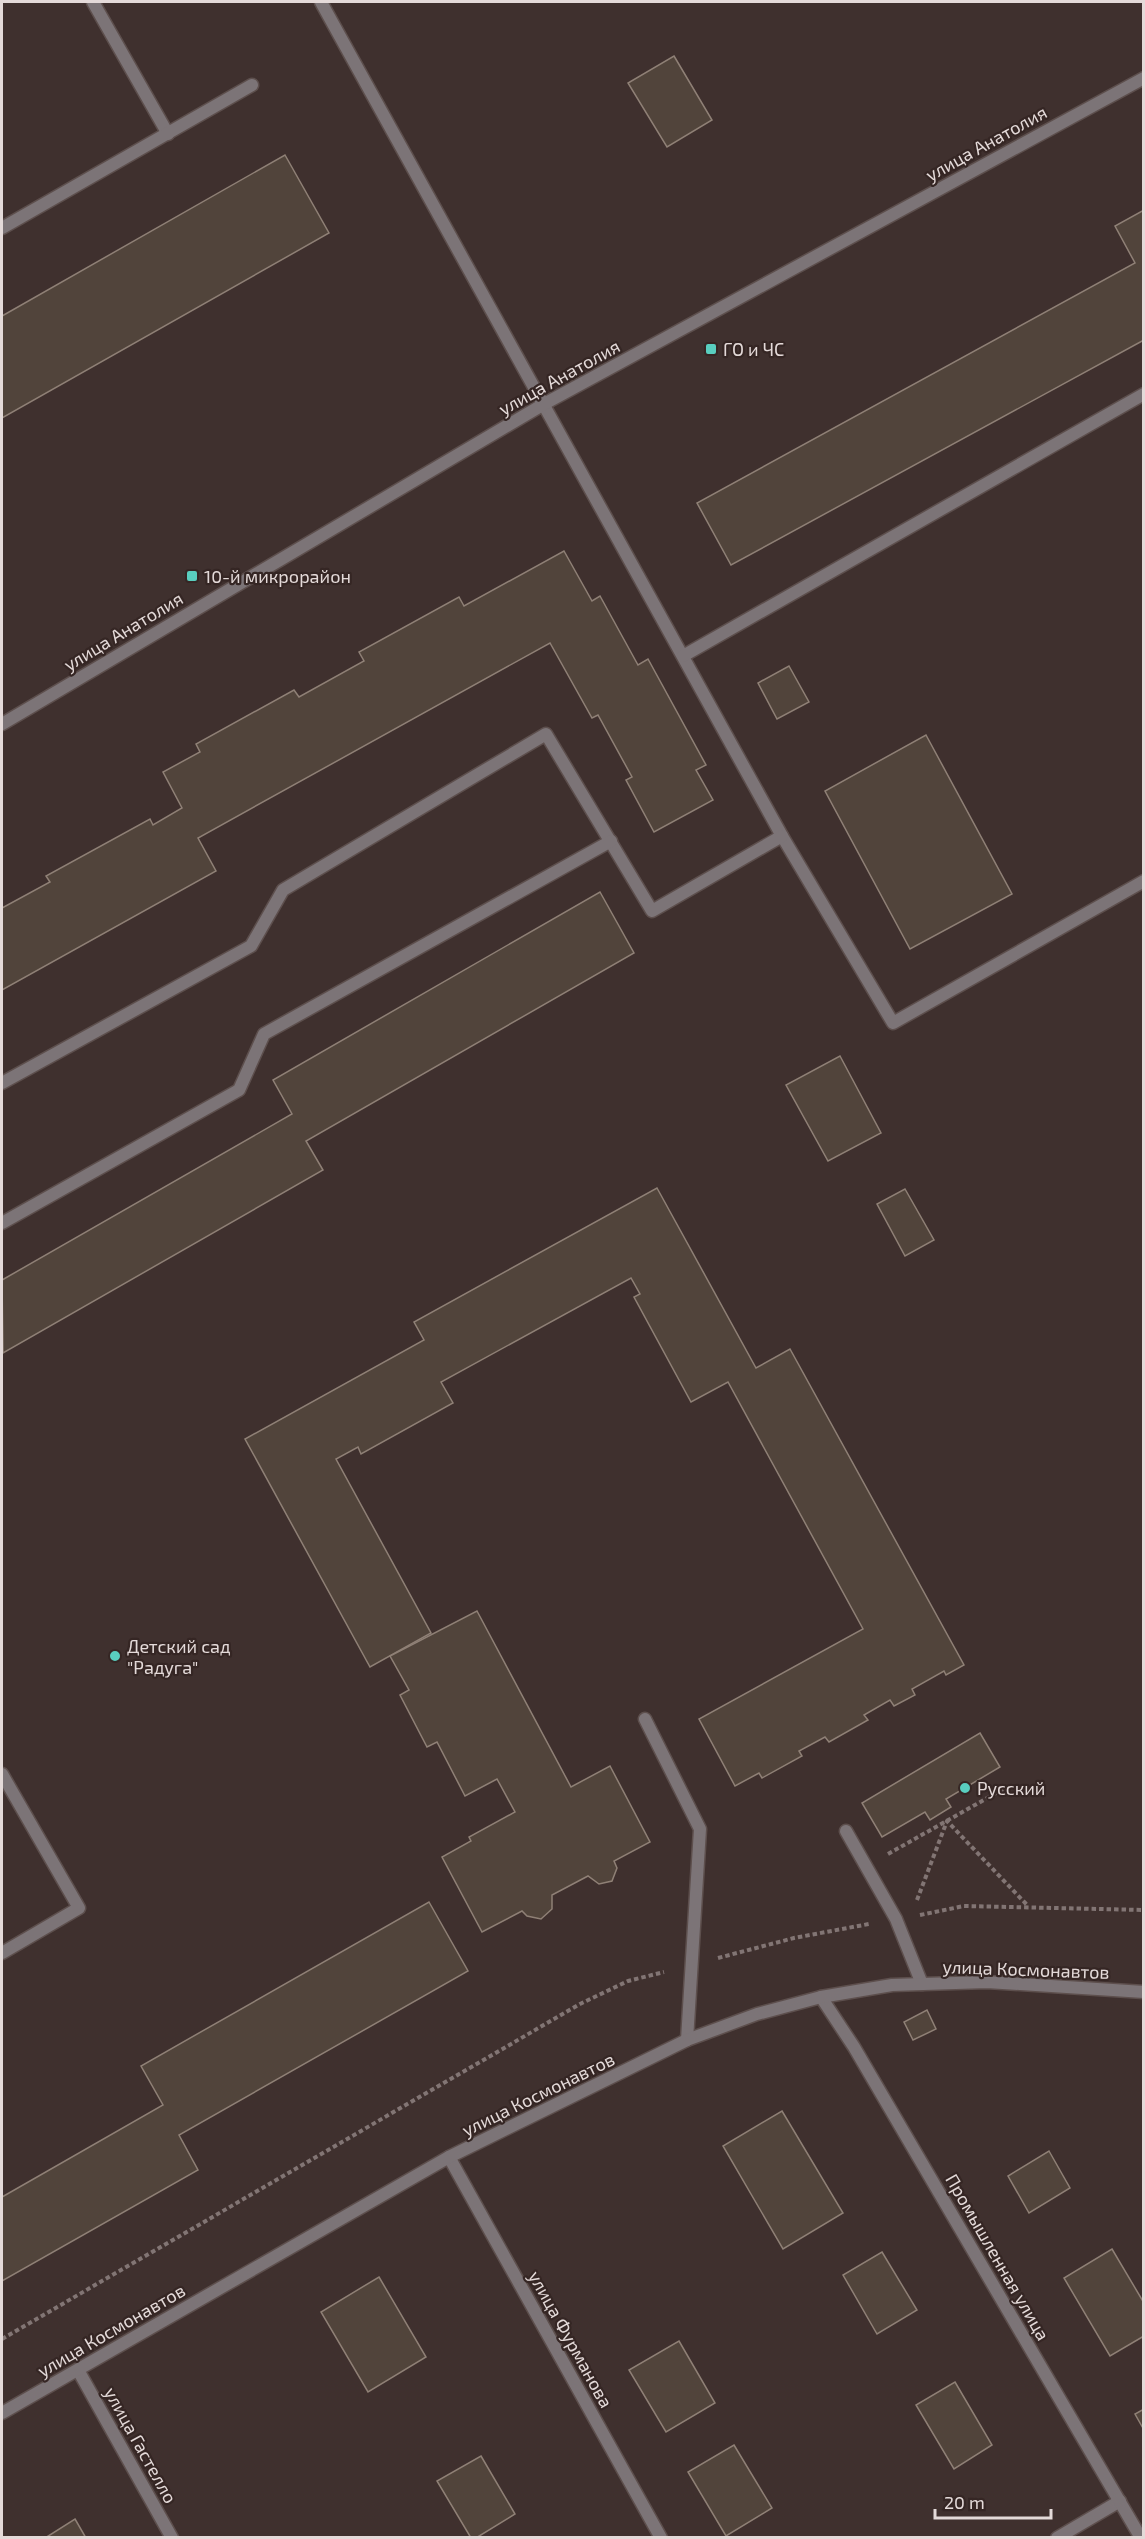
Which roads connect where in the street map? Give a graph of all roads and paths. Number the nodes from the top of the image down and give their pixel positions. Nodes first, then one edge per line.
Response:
1 (93, 2) edge
2 (321, 2) edge
3 (1143, 78) edge
4 (252, 85) dead end
5 (168, 134) junction
6 (2, 228) edge
7 (1143, 394) edge
8 (544, 404) junction
9 (683, 656) junction
10 (2, 724) edge
11 (782, 836) junction
12 (611, 841) junction
13 (1143, 881) edge
14 (2, 1083) edge
15 (2, 1223) edge
16 (645, 1719) dead end
17 (2, 1774) edge
18 (1005, 1788) dead end
19 (947, 1821) junction
20 (846, 1831) dead end
21 (867, 1866) junction
22 (1029, 1907) junction
23 (1143, 1910) edge
24 (910, 1916) junction
25 (896, 1919) junction
26 (2, 1953) edge
27 (693, 1965) junction
28 (922, 1984) junction
29 (1143, 1992) edge
30 (821, 1997) junction
31 (687, 2040) junction
32 (449, 2157) junction
33 (2, 2339) edge
34 (78, 2370) junction
35 (2, 2413) edge
36 (1120, 2501) junction
37 (172, 2538) edge
38 (661, 2538) edge
39 (1057, 2538) edge
40 (1141, 2538) edge

1 - 5 street
2 - 8 street
3 - 8 street, улица Анатолия
4 - 5 street
5 - 6 street
7 - 9 street
8 - 9 street
8 - 10 street, улица Анатолия
9 - 11 street
11 - 12 street
11 - 13 street
12 - 14 street
12 - 15 street
16 - 27 street
17 - 26 street
18 - 19 path
19 - 21 path
19 - 22 path
19 - 24 path
20 - 21 street
21 - 25 street
22 - 23 path
22 - 24 path
24 - 25 path
25 - 27 path
25 - 28 street
27 - 31 street
27 - 33 path
28 - 29 street, улица Космонавтов
28 - 30 street, улица Космонавтов
30 - 31 street, улица Космонавтов
30 - 36 street, Промышленная улица
31 - 32 street, улица Космонавтов
32 - 34 street, улица Космонавтов
32 - 38 street, улица Фурманова
34 - 35 street, улица Космонавтов
34 - 37 street, улица Гастелло
36 - 39 street
36 - 40 street, Промышленная улица

